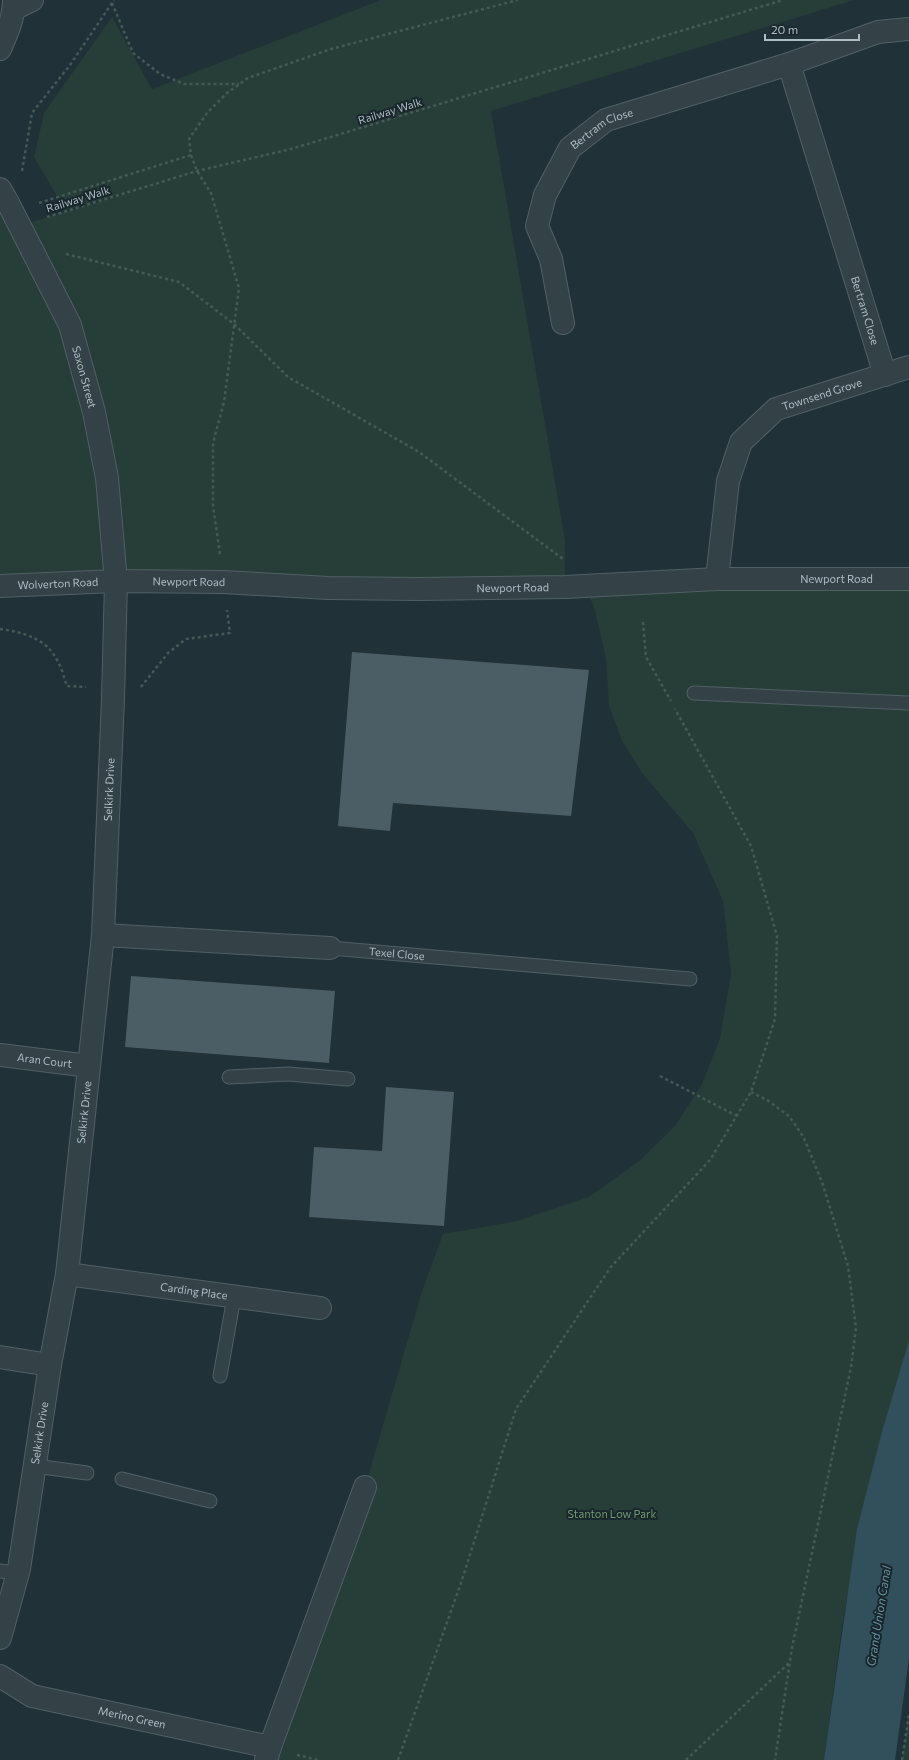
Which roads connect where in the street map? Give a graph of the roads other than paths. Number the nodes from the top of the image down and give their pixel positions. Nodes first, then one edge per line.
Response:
1 (20, 3) edge
2 (909, 29) edge
3 (0, 49) edge
4 (789, 64) junction
5 (4, 196) edge
6 (563, 323) dead end
7 (909, 368) edge
8 (885, 375) junction
9 (717, 579) junction
10 (909, 579) edge
11 (116, 581) junction
12 (0, 586) edge
13 (694, 693) dead end
14 (909, 703) edge
15 (103, 935) junction
16 (330, 948) joint
17 (690, 979) dead end
18 (0, 1055) edge
19 (89, 1066) junction
20 (229, 1077) dead end
21 (348, 1079) dead end
22 (67, 1274) junction
23 (234, 1297) junction
24 (320, 1308) dead end
25 (0, 1357) edge
26 (50, 1365) junction
27 (220, 1376) dead end
28 (35, 1466) junction
29 (87, 1473) dead end
30 (122, 1479) dead end
31 (365, 1487) dead end
32 (210, 1501) dead end
33 (9, 1572) edge
34 (0, 1638) edge
35 (0, 1676) edge
36 (268, 1754) edge

1 - 3 street
2 - 4 street, Bertram Close
4 - 6 street, Bertram Close
4 - 8 street, Bertram Close
5 - 11 street, Saxon Street, bridge
7 - 8 street, Townsend Grove
8 - 9 street, Townsend Grove
9 - 10 street, Newport Road
9 - 11 street, Newport Road
11 - 12 street, Wolverton Road
11 - 15 street, Selkirk Drive
13 - 14 lane
15 - 16 street, Texel Close
15 - 19 street, Selkirk Drive
16 - 17 lane, Texel Close
18 - 19 street, Aran Court
19 - 22 street, Selkirk Drive
20 - 21 lane
22 - 23 street, Carding Place
22 - 26 street, Selkirk Drive
23 - 24 street, Carding Place
23 - 27 lane
25 - 26 street
26 - 28 street, Selkirk Drive
28 - 29 lane
28 - 33 street, Selkirk Drive
30 - 32 lane
31 - 36 street, Merino Green
33 - 34 street, Selkirk Drive
35 - 36 street, Merino Green

